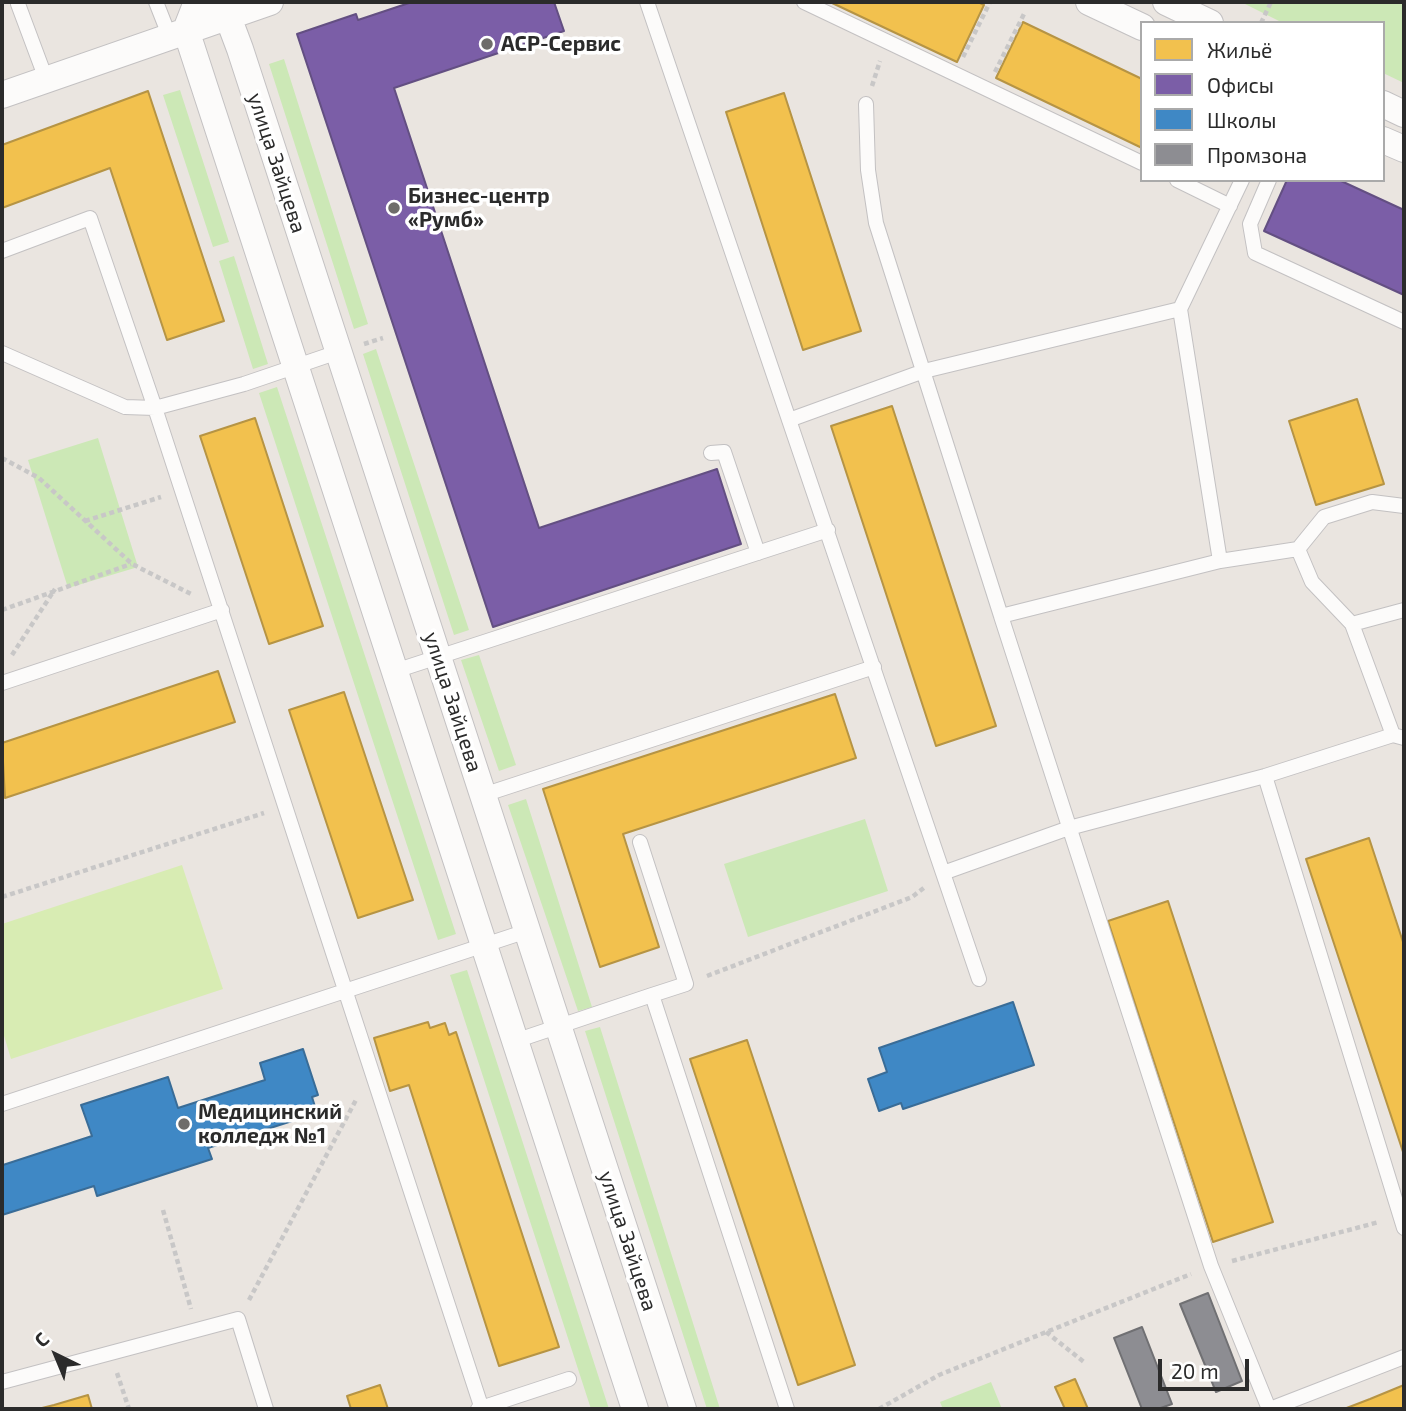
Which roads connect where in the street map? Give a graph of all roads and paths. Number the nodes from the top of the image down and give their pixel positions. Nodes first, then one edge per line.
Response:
1 (156, 2) edge
2 (197, 2) edge
3 (270, 2) edge
4 (647, 2) edge
5 (804, 2) edge
6 (989, 2) edge
7 (1089, 2) edge
8 (1166, 2) edge
9 (1271, 2) edge
10 (18, 4) dead end
11 (220, 9) edge
12 (1024, 15) dead end
13 (1206, 21) edge
14 (1262, 21) edge
15 (1140, 26) edge
16 (177, 32) junction
17 (887, 40) junction
18 (955, 73) junction
19 (46, 79) junction
20 (987, 89) junction
21 (2, 95) edge
22 (866, 104) joint
23 (1385, 105) edge
24 (1404, 114) edge
25 (1385, 141) edge
26 (1404, 149) edge
27 (1140, 162) edge
28 (1181, 182) edge
29 (1241, 182) edge
30 (1268, 182) edge
31 (1230, 206) junction
32 (2, 251) edge
33 (1180, 310) junction
34 (1404, 322) edge
35 (338, 352) junction
36 (2, 353) edge
37 (295, 367) junction
38 (924, 371) junction
39 (156, 408) junction
40 (789, 420) junction
41 (711, 453) dead end
42 (2, 458) edge
43 (182, 490) junction
44 (1404, 506) edge
45 (85, 521) junction
46 (828, 530) junction
47 (1298, 549) junction
48 (758, 553) junction
49 (1220, 561) junction
50 (132, 564) junction
51 (56, 588) junction
52 (2, 610) edge
53 (222, 610) junction
54 (1404, 610) edge
55 (1001, 616) junction
56 (1352, 624) junction
57 (439, 657) junction
58 (874, 667) junction
59 (395, 671) junction
60 (8, 681) edge
61 (1399, 737) edge
62 (1265, 776) junction
63 (483, 795) junction
64 (286, 806) junction
65 (1069, 828) junction
66 (640, 842) dead end
67 (943, 873) junction
68 (2, 897) edge
69 (527, 931) junction
70 (484, 945) junction
71 (979, 979) dead end
72 (686, 984) junction
73 (346, 989) junction
74 (652, 995) junction
75 (557, 1027) junction
76 (515, 1041) junction
77 (372, 1072) junction
78 (2, 1104) edge
79 (163, 1210) dead end
80 (1402, 1222) edge
81 (1211, 1266) junction
82 (238, 1319) junction
83 (197, 1330) junction
84 (1046, 1332) junction
85 (110, 1351) junction
86 (1404, 1357) edge
87 (1084, 1362) dead end
88 (569, 1379) dead end
89 (2, 1382) edge
90 (480, 1408) edge
91 (129, 1409) edge
92 (266, 1409) edge
93 (635, 1409) edge
94 (683, 1409) edge
95 (787, 1409) edge
96 (879, 1409) edge
97 (1269, 1409) edge

1 - 16 lane
2 - 16 street
3 - 11 street
4 - 40 lane
5 - 17 lane
6 - 18 path
7 - 15 street
8 - 13 street
9 - 14 path
10 - 19 lane
11 - 16 street
11 - 35 street, улица Зайцева
12 - 20 path
16 - 19 street
16 - 37 street
17 - 18 lane
17 - 22 path
18 - 20 lane
19 - 21 street
20 - 27 lane
22 - 38 lane
23 - 24 street
25 - 26 street
28 - 31 lane
29 - 31 lane
30 - 34 lane
31 - 33 lane
32 - 39 lane
33 - 38 lane
33 - 49 lane
35 - 37 lane
35 - 57 street, улица Зайцева
36 - 39 lane
37 - 39 lane
37 - 59 street
38 - 40 lane
38 - 55 lane
39 - 43 lane
40 - 46 lane
41 - 48 lane
42 - 45 path
43 - 45 path
43 - 53 lane
44 - 47 lane
45 - 50 path
46 - 48 lane
46 - 58 lane
47 - 49 lane
47 - 56 lane
48 - 57 lane
49 - 55 lane
50 - 51 path
50 - 53 path
51 - 52 path
51 - 60 path
53 - 60 lane
53 - 64 lane
54 - 56 lane
55 - 65 lane
56 - 61 lane
57 - 59 lane
57 - 63 street, улица Зайцева
58 - 63 lane
58 - 67 lane
59 - 70 street
61 - 62 lane
62 - 65 lane
62 - 80 lane
63 - 69 street, улица Зайцева
64 - 68 path
64 - 73 lane
65 - 67 lane
65 - 81 lane
66 - 72 lane
67 - 71 lane
67 - 72 path
69 - 70 lane
69 - 75 street, улица Зайцева
70 - 73 lane
70 - 76 street
72 - 74 lane
73 - 77 lane
73 - 78 lane
74 - 75 lane
74 - 95 lane
75 - 76 lane
75 - 94 street, улица Зайцева
76 - 93 street
77 - 82 path
77 - 90 lane
79 - 83 path
80 - 81 path
81 - 84 path
81 - 97 lane
82 - 83 lane
82 - 92 lane
83 - 85 lane
84 - 87 path
84 - 96 path
85 - 89 lane
85 - 91 path
86 - 97 lane
88 - 90 lane

